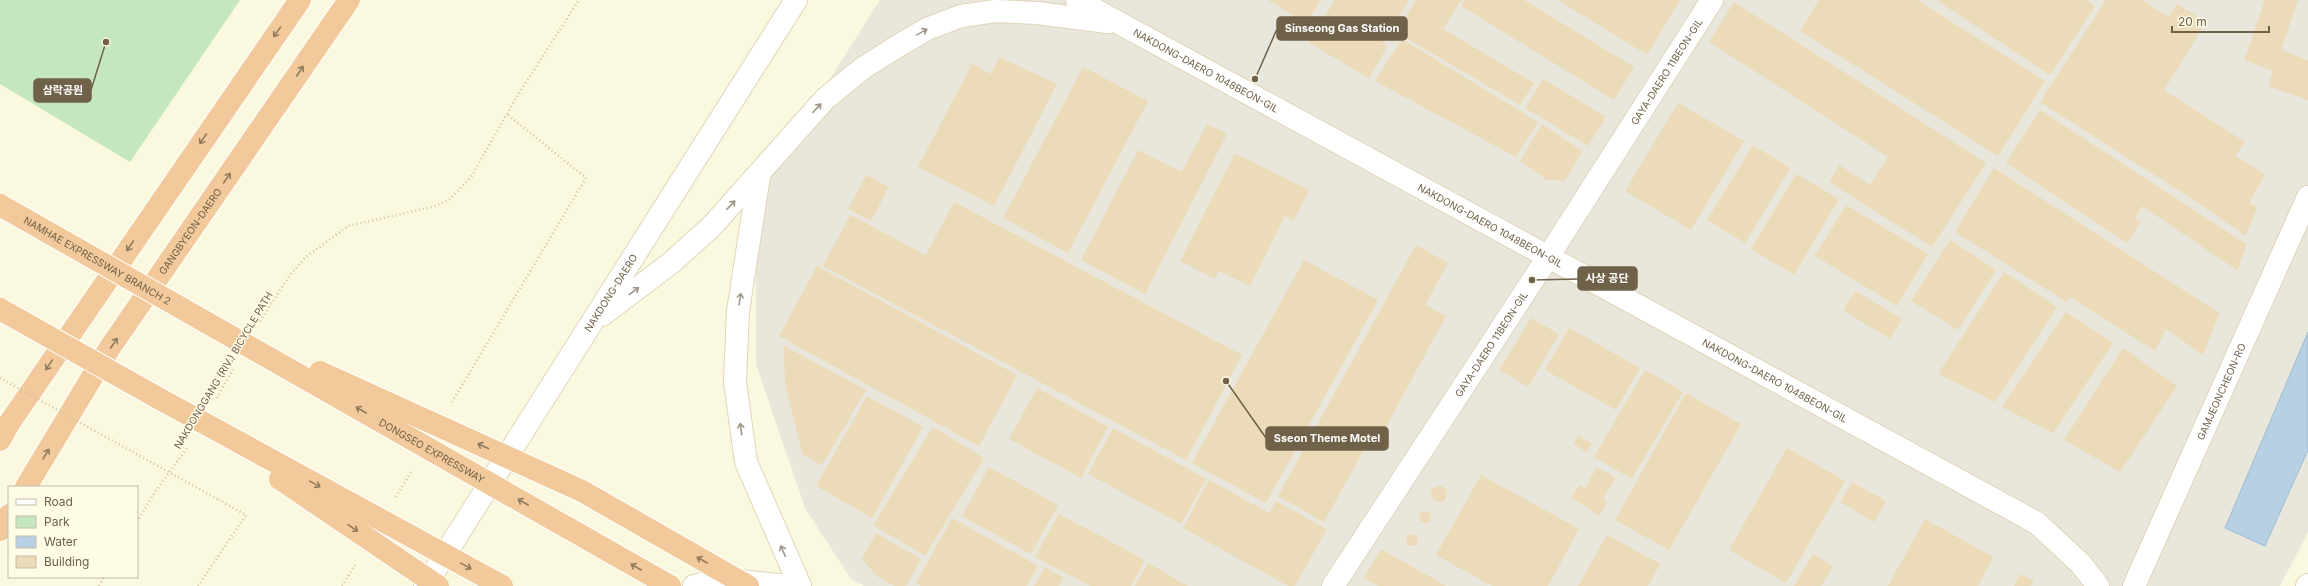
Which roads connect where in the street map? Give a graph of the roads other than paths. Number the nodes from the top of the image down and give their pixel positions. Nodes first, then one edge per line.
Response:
1 (300, 0) edge
2 (349, 0) edge
3 (796, 0) edge
4 (1077, 0) edge
5 (1103, 0) edge
6 (1712, 0) edge
7 (1121, 24) junction
8 (759, 176) junction
9 (2308, 197) edge
10 (0, 205) edge
11 (1548, 257) junction
12 (0, 309) edge
13 (195, 316) junction
14 (592, 323) junction
15 (158, 398) junction
16 (0, 440) edge
17 (27, 486) edge
18 (8, 517) edge
19 (0, 530) edge
20 (425, 586) edge
21 (438, 586) edge
22 (502, 586) edge
23 (670, 586) edge
24 (694, 586) edge
25 (748, 586) edge
26 (790, 586) edge
27 (800, 586) edge
28 (1333, 586) edge
29 (2098, 586) edge
30 (2134, 586) edge

1 -> 16 highway
17 -> 2 highway, GANGBYEON-DAERO
3 - 14 street, NAKDONG-DAERO
4 - 7 street, NAKDONG-DAERO 1048BEON-GIL
5 - 7 street
6 - 11 street, GAYA-DAERO 11BEON-GIL
8 -> 7 street
7 - 11 street, NAKDONG-DAERO 1048BEON-GIL
14 -> 8 street
27 -> 8 street
9 - 30 street, GAMJEONCHEON-RO
10 - 13 highway, NAMHAE EXPRESSWAY BRANCH 2, bridge
11 - 28 street, GAYA-DAERO 11BEON-GIL
11 - 29 street, NAKDONG-DAERO 1048BEON-GIL
12 - 15 highway, bridge
23 -> 13 highway, DONGSEO EXPRESSWAY, bridge
25 -> 13 highway, bridge
14 - 20 street, NAKDONG-DAERO
15 -> 21 highway, bridge
15 -> 22 highway, bridge
18 - 19 highway
24 - 26 street

